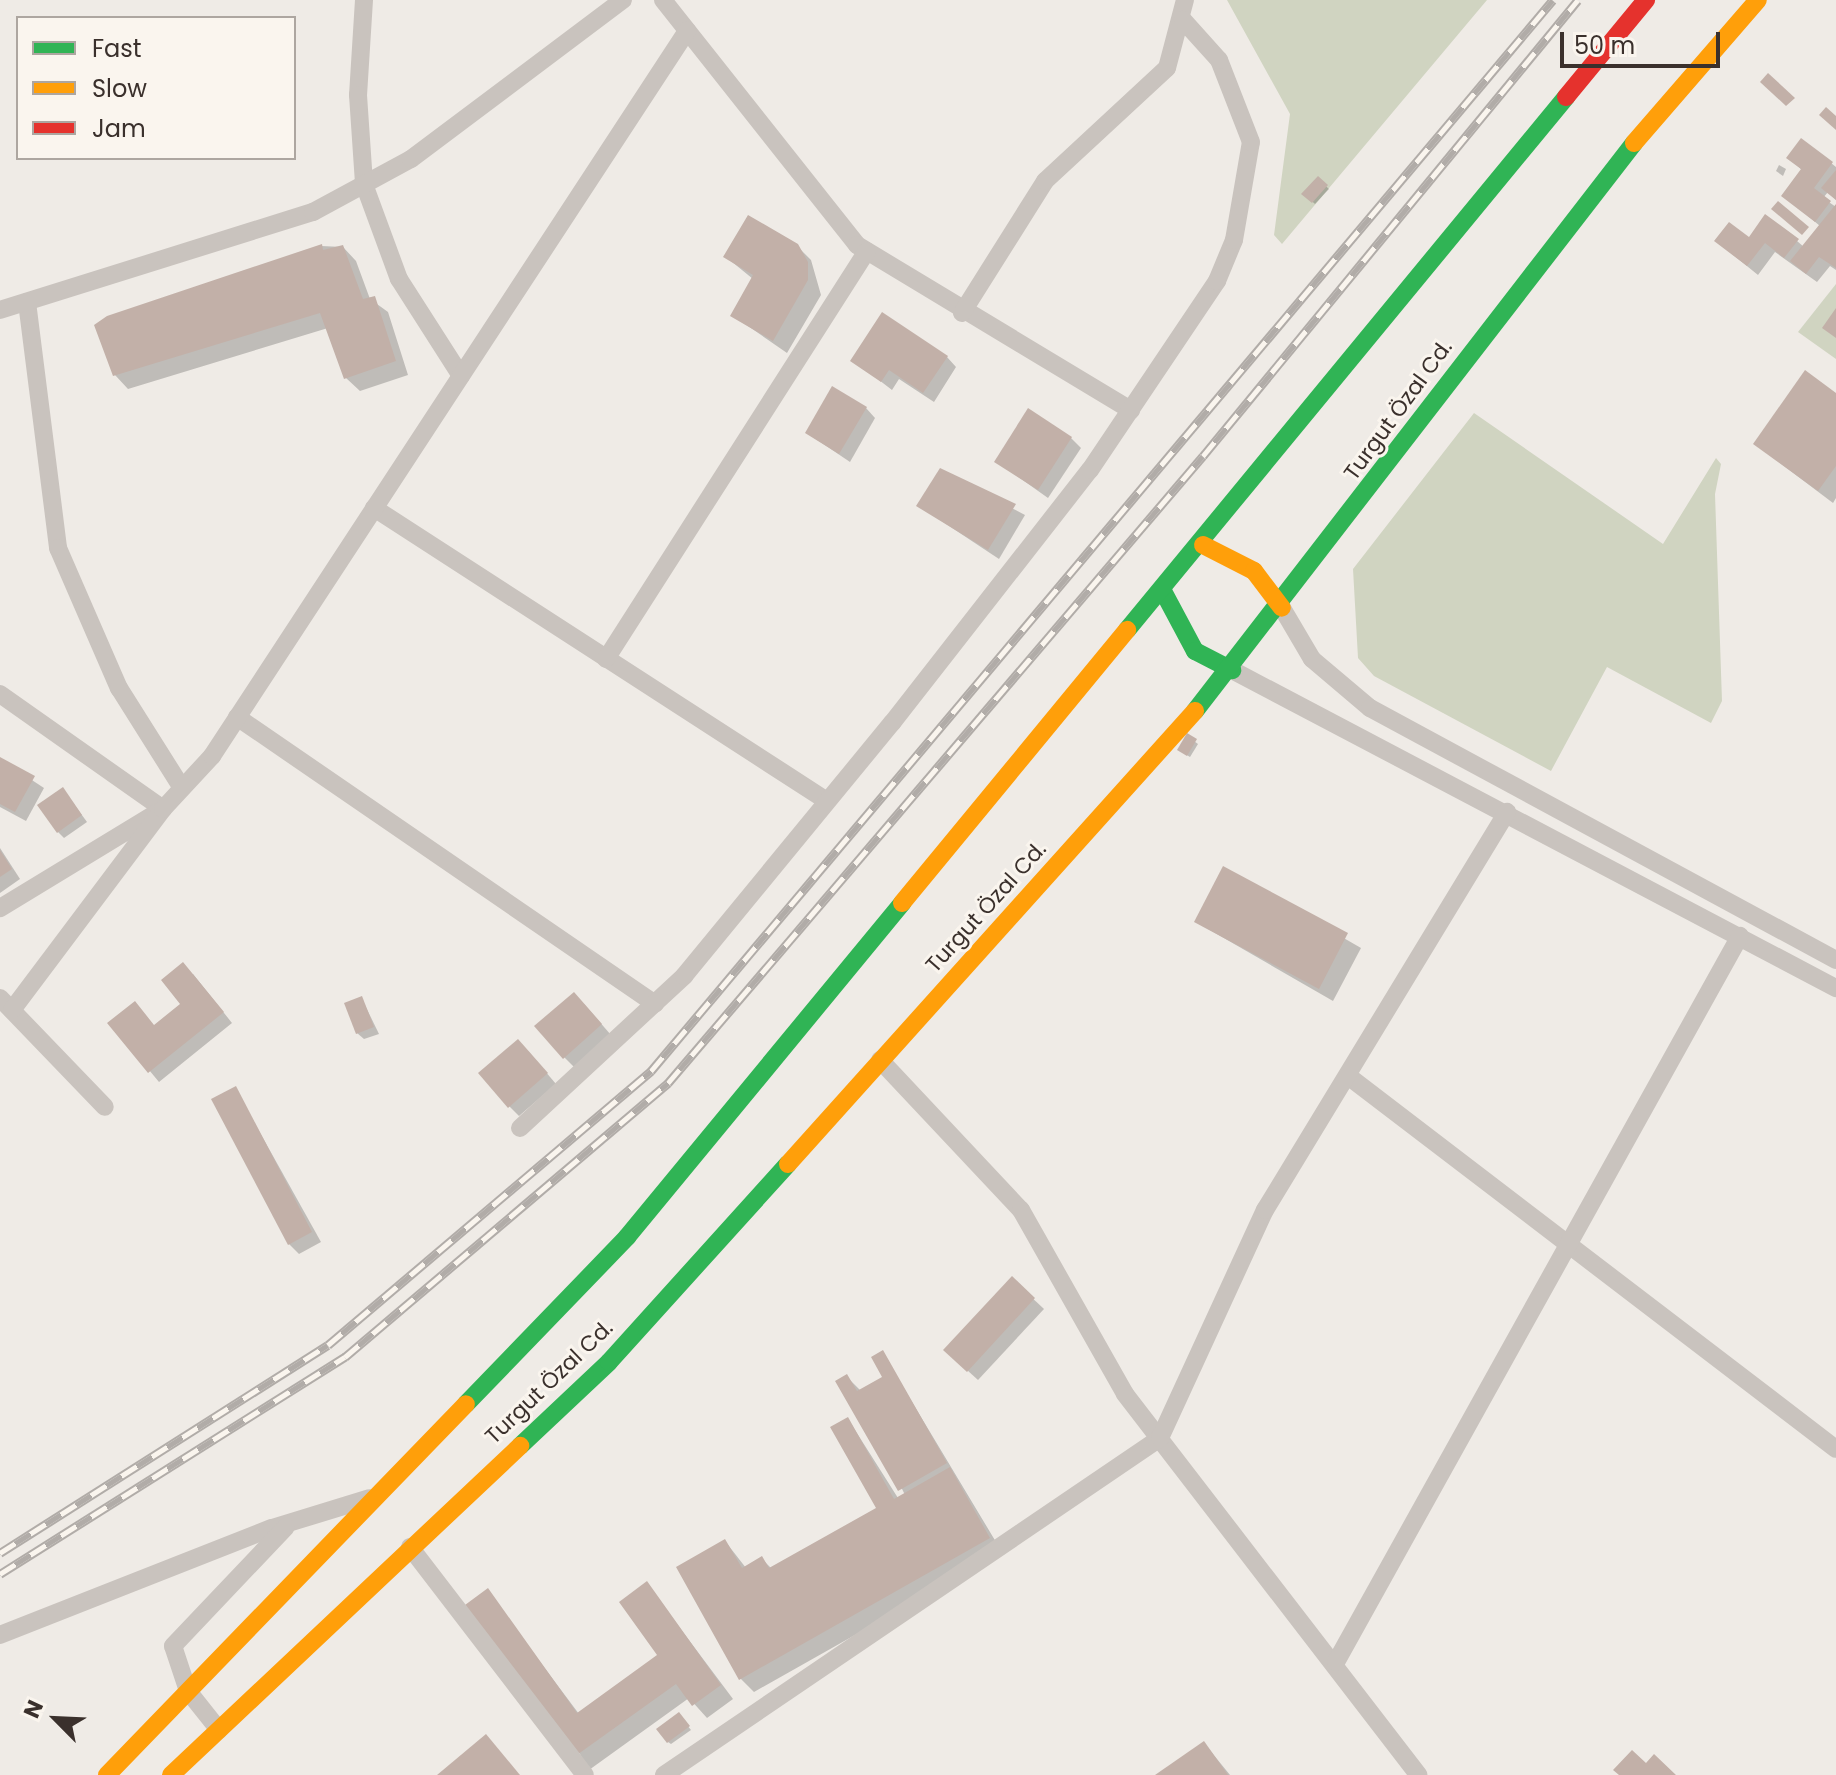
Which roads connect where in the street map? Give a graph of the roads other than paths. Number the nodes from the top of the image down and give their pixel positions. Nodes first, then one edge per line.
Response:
1 (364, 0) edge
2 (623, 0) edge
3 (663, 0) edge
4 (1185, 0) edge
5 (1646, 0) edge
6 (1758, 0) edge
7 (1183, 20) junction
8 (687, 31) junction
9 (364, 184) junction
10 (867, 251) junction
11 (27, 302) junction
12 (0, 310) edge
13 (962, 313) junction
14 (461, 376) junction
15 (1131, 410) junction
16 (374, 508) junction
17 (1203, 545) junction
18 (1164, 593) junction
19 (1282, 608) junction
20 (606, 659) junction
21 (1232, 670) junction
22 (0, 694) edge
23 (237, 717) junction
24 (182, 788) junction
25 (827, 801) junction
26 (163, 809) junction
27 (1507, 812) junction
28 (0, 908) edge
29 (1740, 936) junction
30 (1836, 960) edge
31 (1836, 988) edge
32 (6, 1004) edge
33 (655, 1004) junction
34 (880, 1060) junction
35 (1348, 1076) junction
36 (105, 1107) dead end
37 (520, 1128) dead end
38 (1568, 1240) junction
39 (1160, 1438) junction
40 (1836, 1449) edge
41 (376, 1496) junction
42 (291, 1522) junction
43 (410, 1547) junction
44 (0, 1635) edge
45 (1336, 1662) junction
46 (188, 1691) junction
47 (219, 1730) junction
48 (107, 1775) edge
49 (171, 1775) edge
50 (585, 1775) edge
51 (664, 1775) edge
52 (1418, 1775) edge

1 - 9 street
2 - 9 street
3 - 8 street
4 - 7 street
5 - 17 main road, Turgut Özal Cd.
6 - 19 main road, Turgut Özal Cd.
7 - 13 street
7 - 15 street
8 - 10 street
8 - 14 street
9 - 11 street
9 - 14 street
10 - 13 street
10 - 20 street
11 - 12 street
11 - 24 street
13 - 15 street
14 - 16 street
15 - 25 street
16 - 20 street
16 - 23 street
17 - 18 main road, Turgut Özal Cd.
17 - 19 main road
18 - 21 main road
18 - 41 main road, Turgut Özal Cd.
19 - 21 main road, Turgut Özal Cd.
19 - 30 street
20 - 25 street
21 - 27 street
21 - 34 main road, Turgut Özal Cd.
22 - 26 street
23 - 24 street
23 - 33 street
24 - 26 street
25 - 33 street
26 - 28 street
26 - 32 street
27 - 29 street
27 - 35 street
29 - 31 street
29 - 38 street
32 - 36 street
33 - 37 street
34 - 39 street
34 - 43 main road, Turgut Özal Cd.
35 - 38 street
35 - 39 street
38 - 40 street
38 - 45 street
39 - 45 street
39 - 51 street
41 - 42 street
41 - 46 main road, Turgut Özal Cd.
42 - 44 street
42 - 46 street
43 - 47 main road, Turgut Özal Cd.
43 - 50 street
45 - 52 street
46 - 47 street
46 - 48 main road, Turgut Özal Cd.
47 - 49 main road, Turgut Özal Cd.

